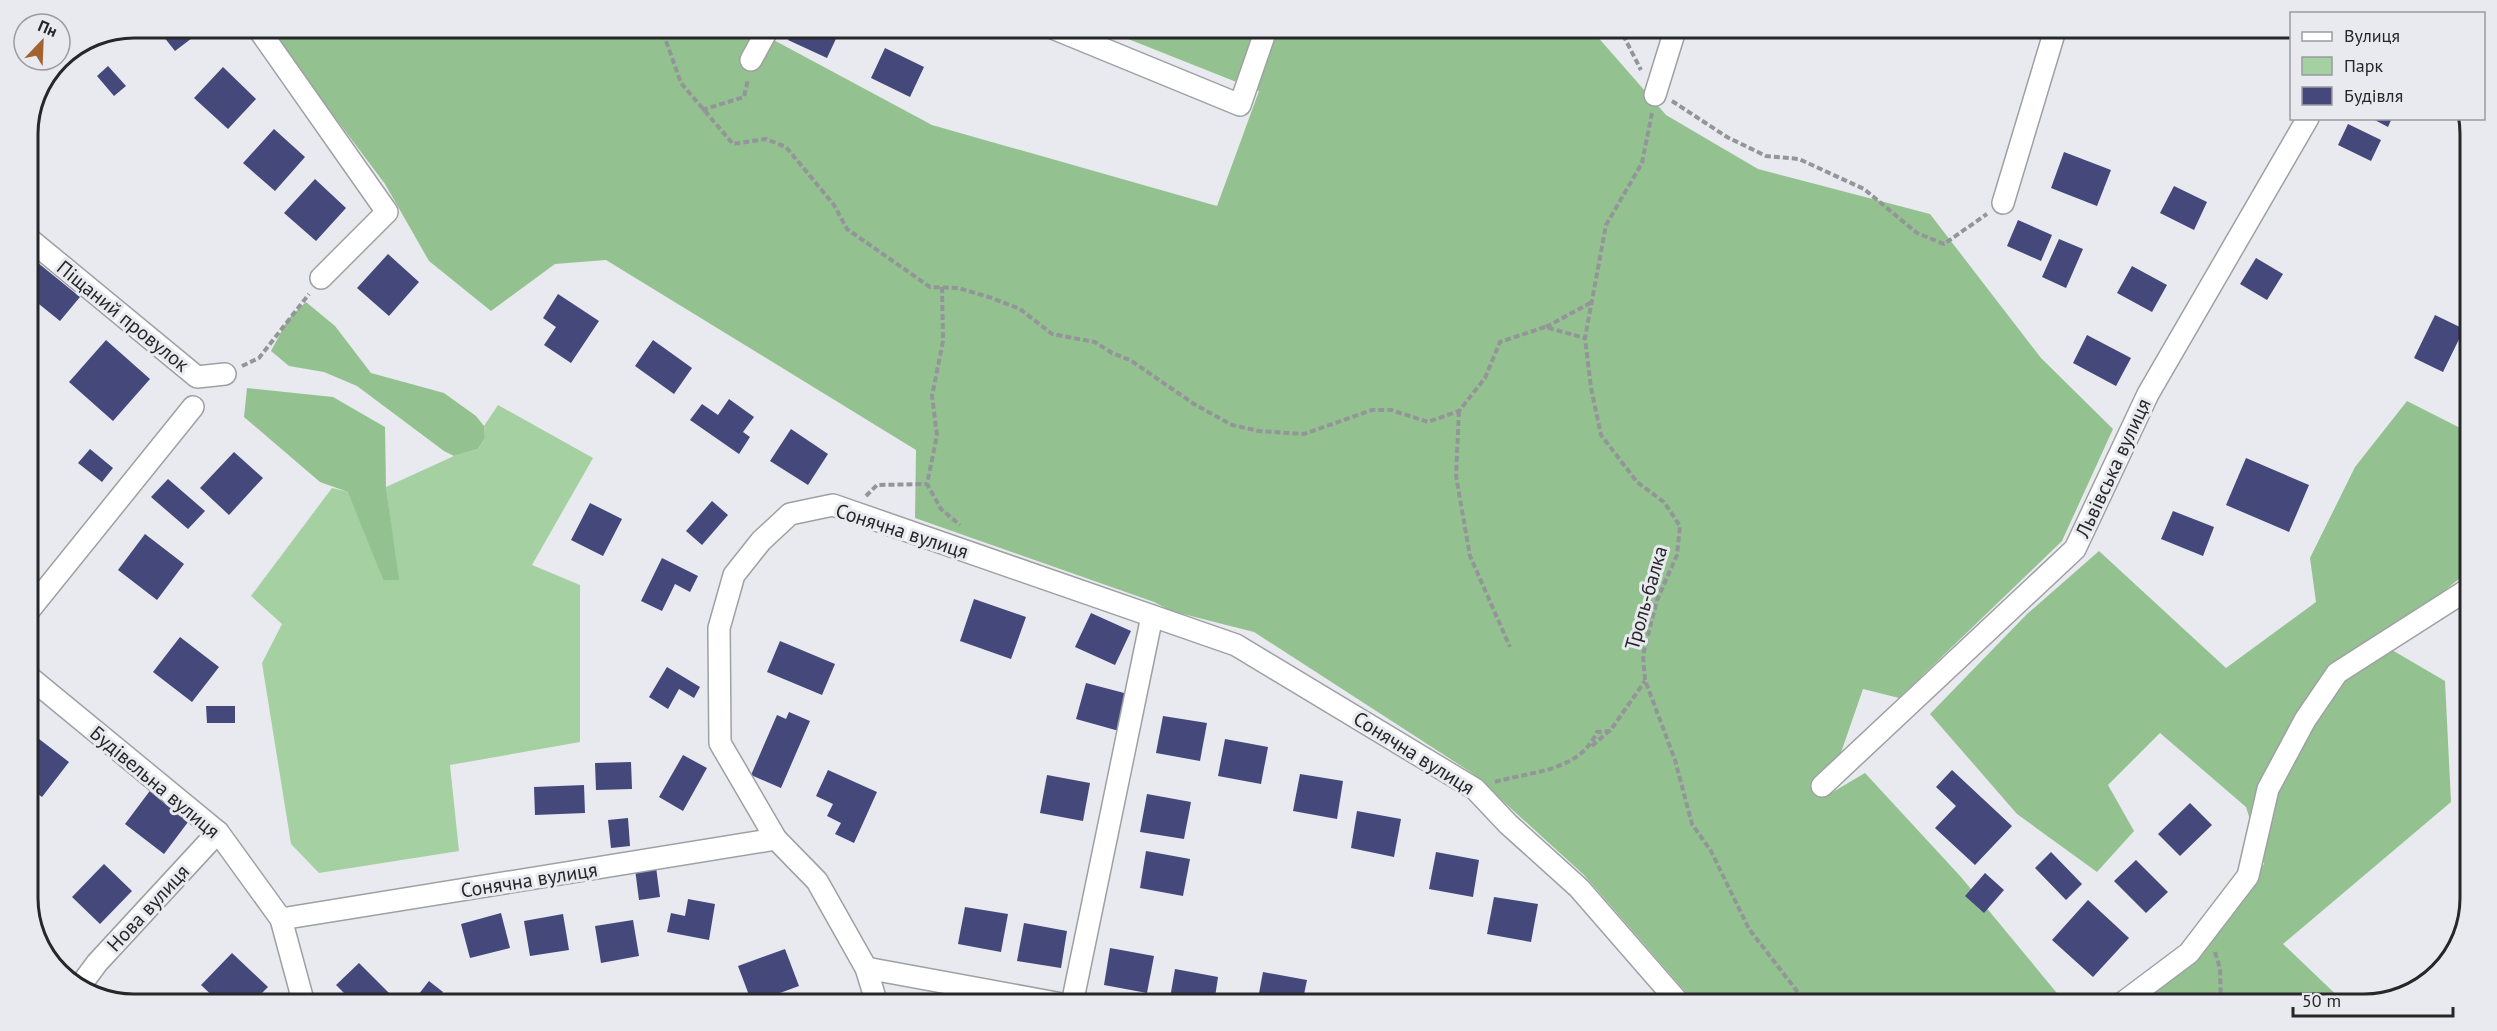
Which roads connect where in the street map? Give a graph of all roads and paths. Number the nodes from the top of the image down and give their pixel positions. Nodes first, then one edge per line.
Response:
1 (265, 38) edge
2 (664, 38) edge
3 (763, 38) edge
4 (1077, 38) edge
5 (1263, 38) edge
6 (1625, 38) edge
7 (1673, 38) edge
8 (2053, 38) edge
9 (751, 60) joint
10 (1655, 94) junction
11 (702, 110) junction
12 (2307, 120) edge
13 (2002, 203) joint
14 (38, 246) edge
15 (321, 278) joint
16 (942, 287) junction
17 (1592, 302) junction
18 (1545, 327) junction
19 (1585, 338) junction
20 (225, 374) joint
21 (194, 407) dead end
22 (1459, 411) junction
23 (927, 483) junction
24 (833, 505) junction
25 (967, 533) dead end
26 (2460, 594) edge
27 (38, 599) edge
28 (1152, 616) junction
29 (1510, 647) dead end
30 (1645, 680) junction
31 (38, 684) edge
32 (1610, 731) junction
33 (1590, 747) junction
34 (1822, 786) dead end
35 (1475, 789) junction
36 (218, 832) junction
37 (776, 839) junction
38 (281, 919) junction
39 (2208, 928) junction
40 (866, 968) junction
41 (84, 981) edge
42 (301, 994) edge
43 (874, 994) edge
44 (1008, 994) edge
45 (1074, 994) edge
46 (1671, 994) edge
47 (1799, 994) edge
48 (2134, 994) edge
49 (2221, 994) edge

1 - 15 street
2 - 11 path
3 - 9 street
4 - 5 street
6 - 10 path
7 - 10 street
8 - 13 street
9 - 11 path
10 - 13 path
10 - 17 path, Троль-балка
11 - 16 path
12 - 34 street, Львівська вулиця
14 - 20 street, Піщаний провулок
15 - 20 path
16 - 22 path
16 - 23 path
17 - 18 path
17 - 19 path, Троль-балка
18 - 19 path
18 - 22 path
19 - 30 path, Троль-балка
21 - 27 street
22 - 29 path
23 - 24 path
23 - 25 path
24 - 28 street, Сонячна вулиця
24 - 37 street, Сонячна вулиця
26 - 39 street
28 - 35 street, Сонячна вулиця
28 - 45 street
30 - 32 path
30 - 47 path, Троль-балка
31 - 36 street, Будівельна вулиця
32 - 33 path
32 - 33 path
33 - 35 path
35 - 46 street, Сонячна вулиця
36 - 38 street, Будівельна вулиця
36 - 41 street, Нова вулиця
37 - 38 street, Сонячна вулиця
37 - 40 street, Сонячна вулиця
38 - 42 street, Будівельна вулиця
39 - 48 street
39 - 49 path
40 - 43 street, Сонячна вулиця
40 - 44 street

